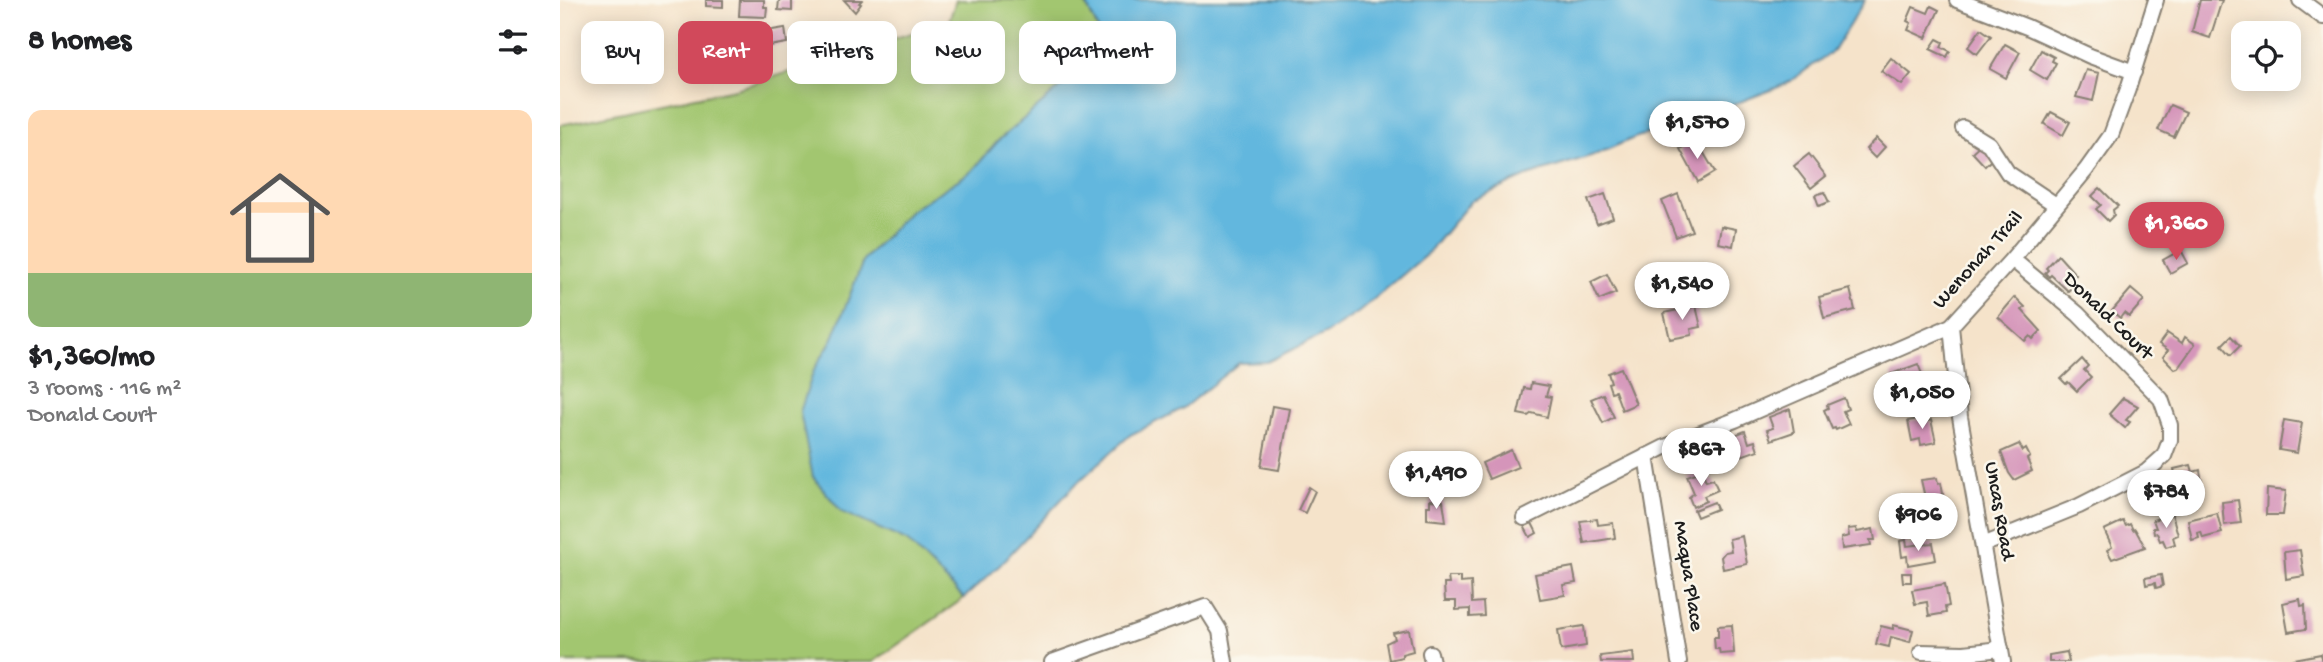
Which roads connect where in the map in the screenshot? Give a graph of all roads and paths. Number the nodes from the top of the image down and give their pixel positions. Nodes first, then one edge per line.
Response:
1 (1957, 0) edge
2 (2156, 0) edge
3 (2300, 0) edge
4 (2323, 17) edge
5 (2134, 72) junction
6 (1963, 128) dead end
7 (2056, 205) junction
8 (2012, 259) junction
9 (1951, 326) junction
10 (1646, 456) junction
11 (1524, 518) dead end
12 (1983, 545) junction
13 (1921, 652) dead end
14 (2002, 655) edge
15 (1052, 662) edge
16 (1224, 662) edge
17 (1679, 662) edge

1 - 5 street
2 - 5 street, Wenonah Trail
3 - 4 street
5 - 7 street, Wenonah Trail
6 - 7 street
7 - 8 street, Wenonah Trail
8 - 9 street, Wenonah Trail
8 - 12 street, Donald Court
9 - 10 street, Wenonah Trail
9 - 12 street, Uncas Road
10 - 11 street, Wenonah Trail
10 - 17 street, Maqua Place
12 - 14 street, Uncas Road
13 - 14 street
15 - 16 street

